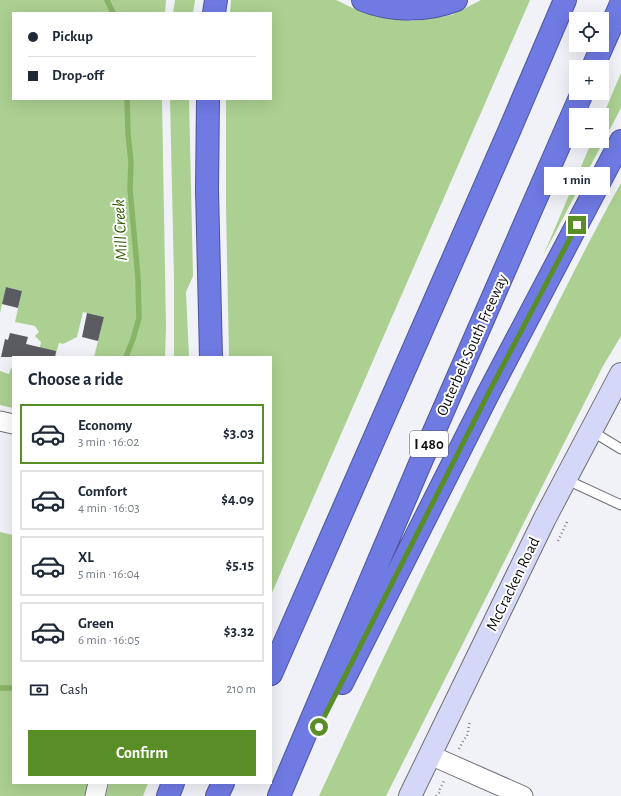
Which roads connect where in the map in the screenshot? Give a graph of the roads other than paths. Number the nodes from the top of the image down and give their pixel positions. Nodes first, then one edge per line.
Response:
1 (216, 0) edge
2 (363, 0) edge
3 (456, 0) edge
4 (564, 0) edge
5 (621, 4) edge
6 (214, 12) edge
7 (596, 60) edge
8 (208, 100) edge
9 (579, 100) edge
10 (621, 141) edge
11 (211, 356) edge
12 (621, 374) edge
13 (0, 421) edge
14 (12, 424) edge
15 (590, 430) junction
16 (621, 449) edge
17 (565, 479) junction
18 (619, 501) edge
19 (272, 672) edge
20 (430, 755) junction
21 (98, 784) edge
22 (173, 784) edge
23 (223, 784) edge
24 (95, 796) edge
25 (168, 796) edge
26 (217, 796) edge
27 (279, 796) edge
28 (284, 796) edge
29 (410, 796) edge
30 (523, 796) edge

1 - 6 highway
2 - 3 highway
4 - 19 highway
5 - 7 highway
8 - 11 highway
9 - 27 highway, Outerbelt South Freeway / I 480
10 - 28 highway
12 - 15 street, McCracken Road
13 - 14 street
15 - 16 lane
15 - 17 street, McCracken Road
17 - 18 lane
17 - 20 street, McCracken Road
20 - 29 street, McCracken Road
20 - 30 street
21 - 24 street
22 - 25 highway
23 - 26 highway

